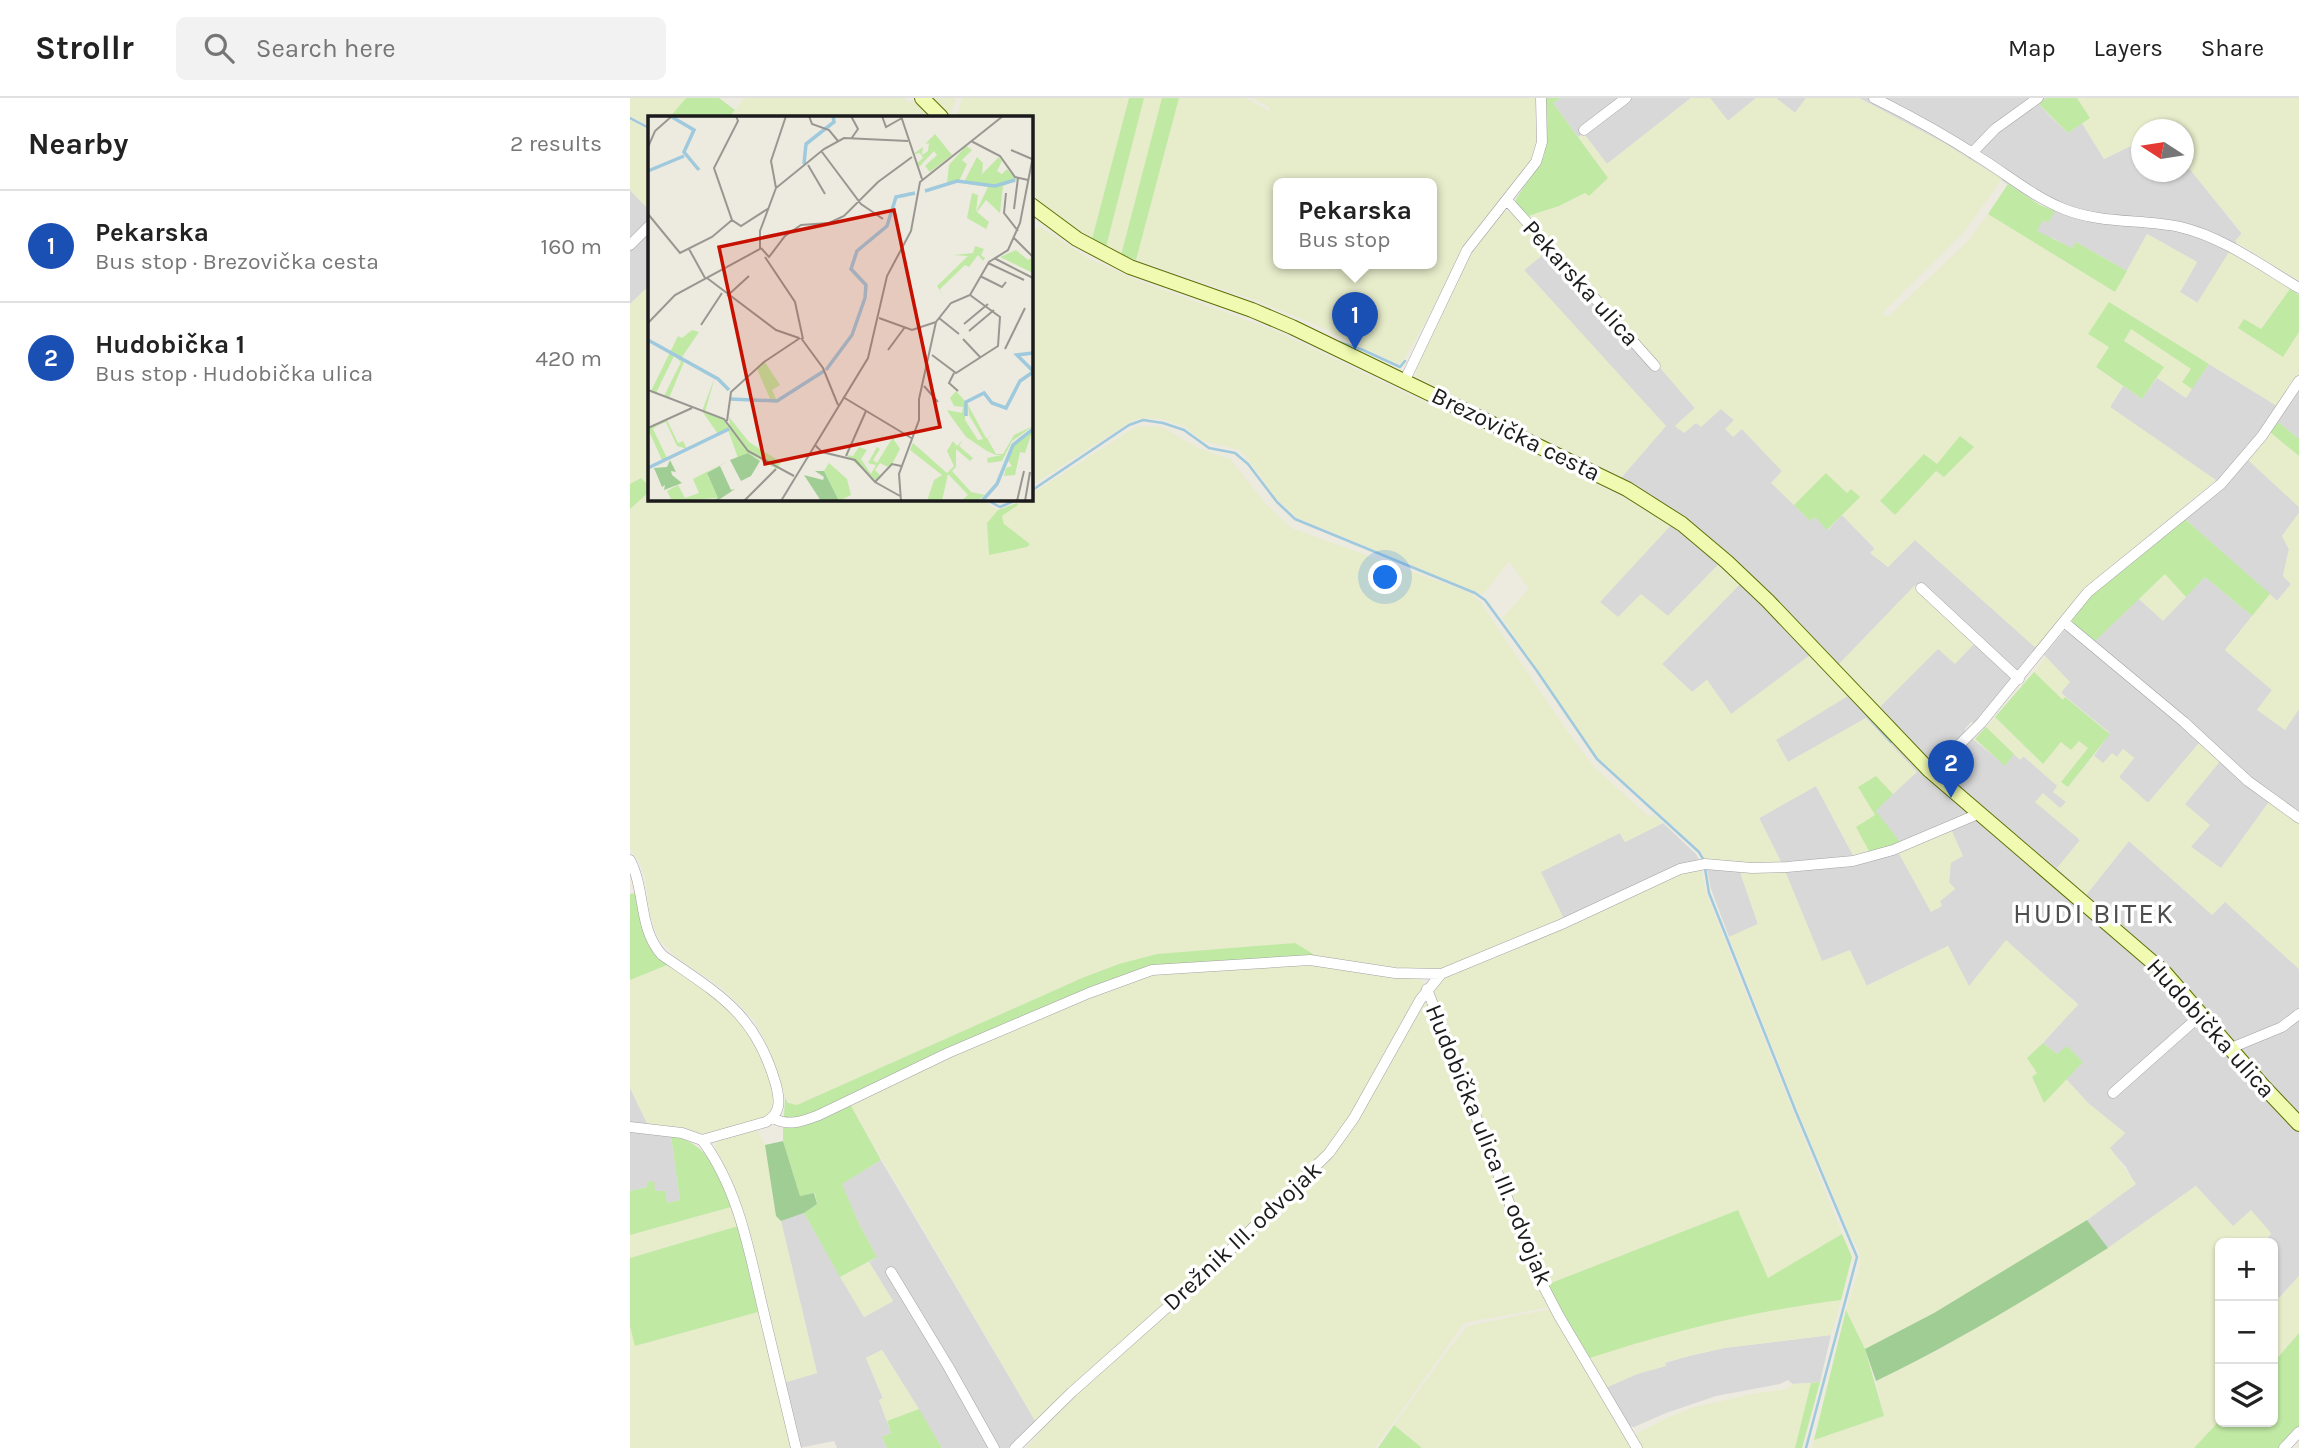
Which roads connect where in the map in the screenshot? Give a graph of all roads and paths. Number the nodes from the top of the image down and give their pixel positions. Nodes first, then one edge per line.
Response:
1 (922, 98) edge
2 (1541, 98) edge
3 (1626, 98) edge
4 (1874, 98) edge
5 (2038, 98) edge
6 (940, 116) edge
7 (1584, 130) dead end
8 (1972, 153) junction
9 (1507, 200) junction
10 (1032, 206) edge
11 (648, 227) edge
12 (630, 245) edge
13 (2299, 288) edge
14 (1655, 366) dead end
15 (1405, 380) junction
16 (2299, 382) edge
17 (1922, 588) dead end
18 (2064, 622) junction
19 (2019, 679) junction
20 (1929, 770) junction
21 (1978, 814) junction
22 (2299, 818) edge
23 (630, 860) edge
24 (1441, 974) junction
25 (1427, 989) junction
26 (2202, 1014) junction
27 (2299, 1014) edge
28 (2231, 1048) junction
29 (2113, 1093) dead end
30 (773, 1118) junction
31 (2299, 1124) edge
32 (630, 1127) edge
33 (702, 1140) junction
34 (891, 1272) dead end
35 (2299, 1432) edge
36 (796, 1448) edge
37 (994, 1448) edge
38 (1014, 1448) edge
39 (1637, 1448) edge
40 (2284, 1448) edge

1 - 6 main road
2 - 9 street, Pekarska ulica
3 - 7 street
4 - 8 street
5 - 8 street
8 - 13 street
9 - 14 street, Pekarska ulica
9 - 15 street, Pekarska ulica
10 - 15 main road, Brezovička cesta
11 - 12 street
15 - 20 main road, Brezovička cesta
16 - 18 street
17 - 19 street
18 - 19 street
18 - 22 street
19 - 20 street
20 - 21 main road, Hudobička ulica
21 - 24 street, Hudobička ulica III. odvojak
21 - 26 main road, Hudobička ulica
23 - 30 street
24 - 25 street, Hudobička ulica III. odvojak
24 - 30 street
25 - 38 street, Drežnik III. odvojak
25 - 39 street, Hudobička ulica III. odvojak
26 - 28 main road, Hudobička ulica
26 - 29 street
27 - 28 street
28 - 31 main road, Hudobička ulica
30 - 33 street
32 - 33 street
33 - 36 street
34 - 37 street
35 - 40 street

